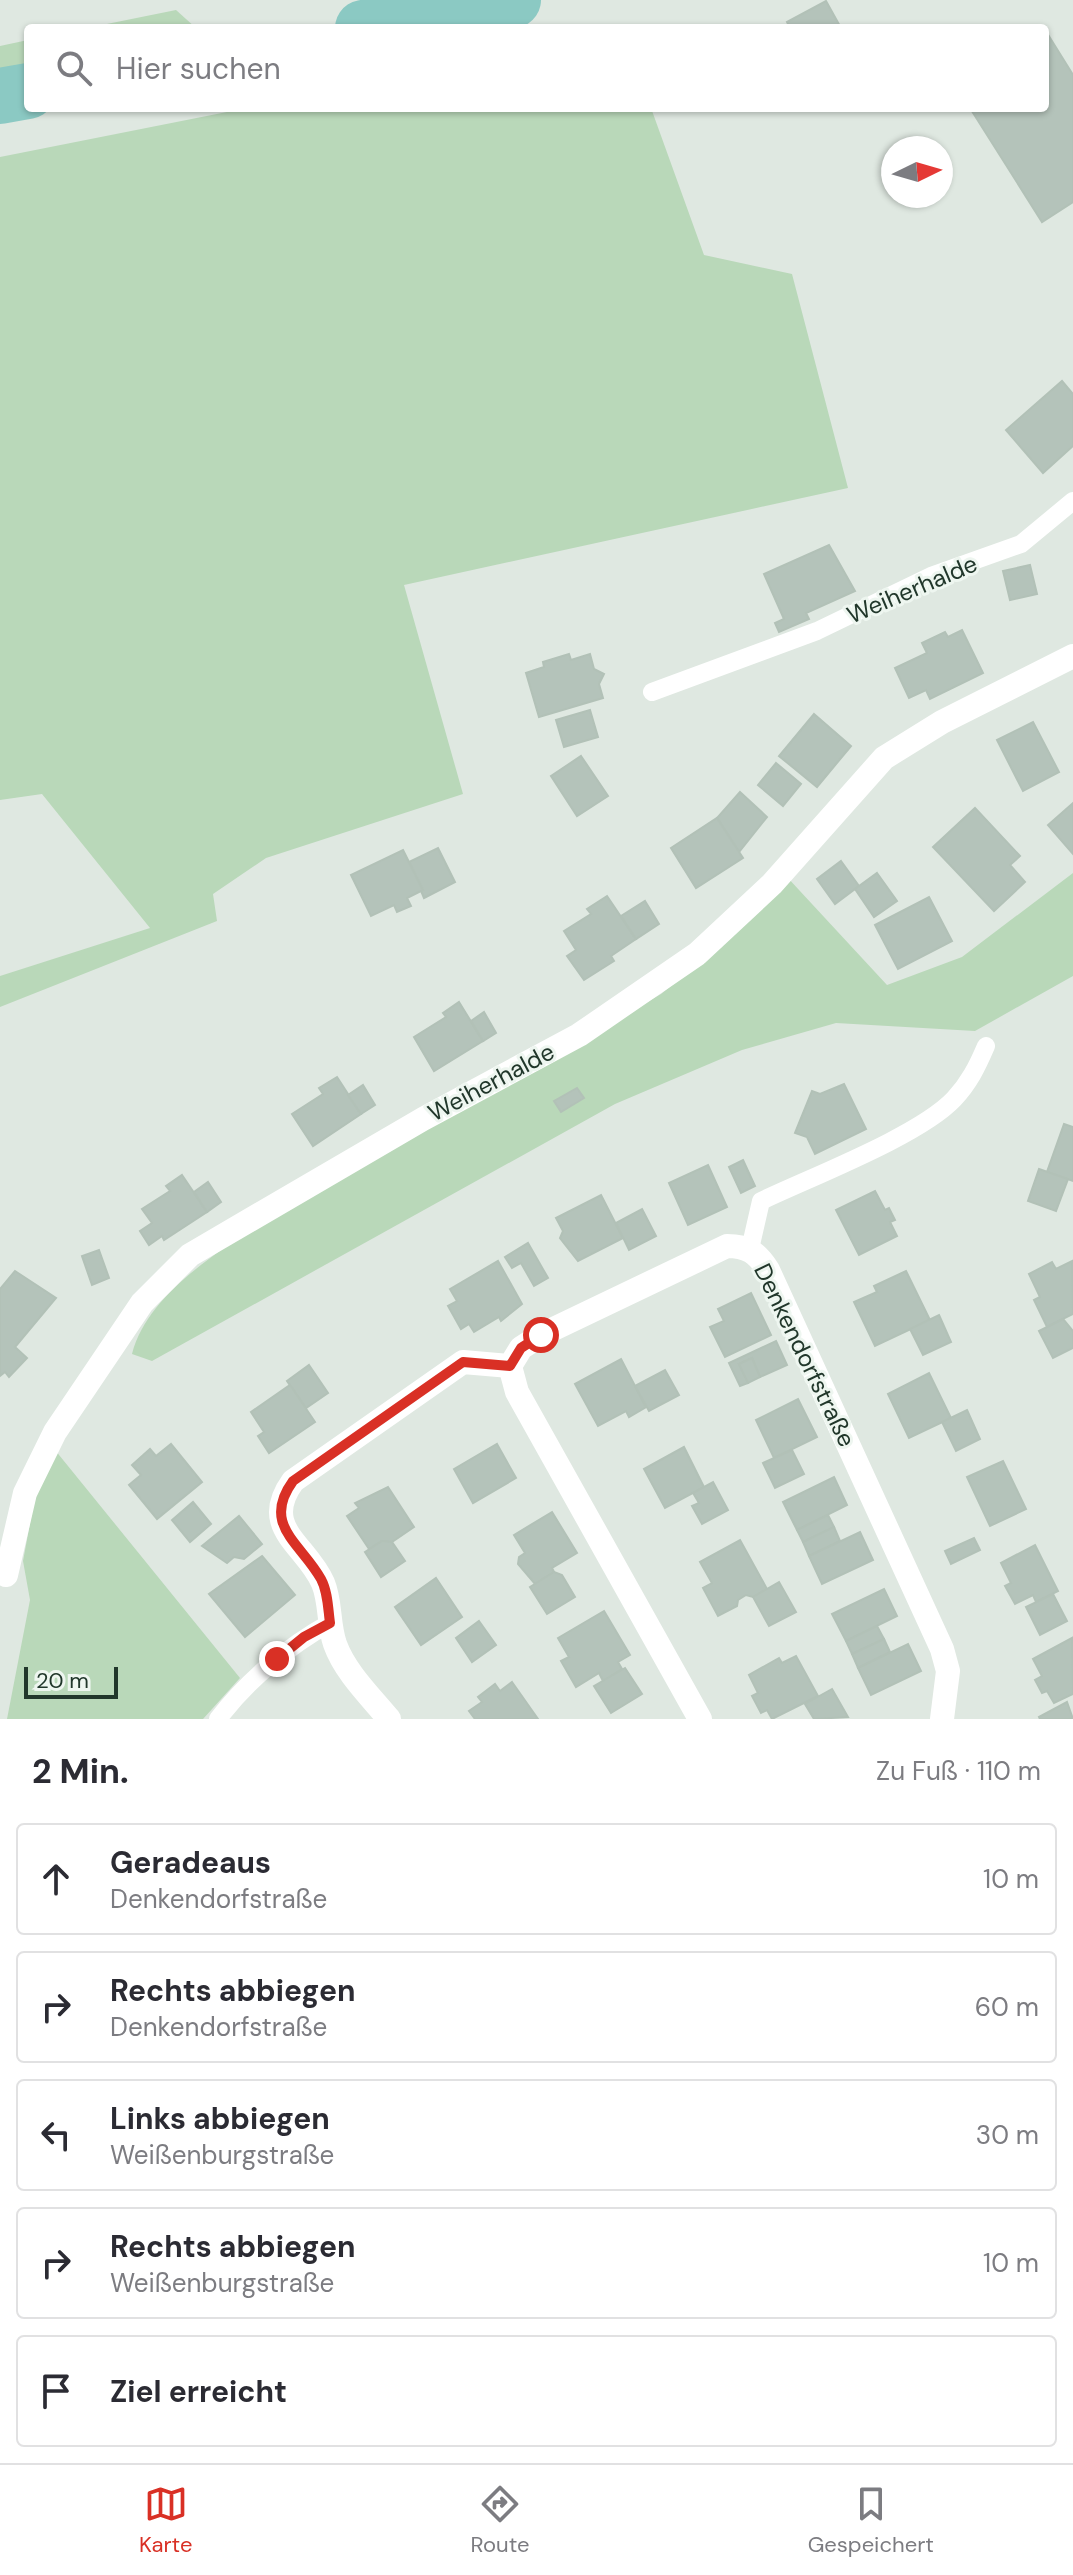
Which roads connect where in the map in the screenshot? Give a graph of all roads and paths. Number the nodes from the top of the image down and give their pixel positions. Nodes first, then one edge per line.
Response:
1 (1073, 501) edge
2 (1073, 656) edge
3 (652, 692) dead end
4 (986, 1046) dead end
5 (750, 1249) junction
6 (510, 1366) junction
7 (0, 1571) edge
8 (330, 1623) junction
9 (218, 1719) edge
10 (389, 1719) edge
11 (700, 1719) edge
12 (942, 1719) edge

1 - 3 lane, Weiherhalde
2 - 7 street, Weiherhalde
4 - 5 lane
5 - 6 street, Denkendorfstraße
5 - 12 street, Denkendorfstraße
6 - 8 street
6 - 11 street
8 - 9 lane
8 - 10 street

